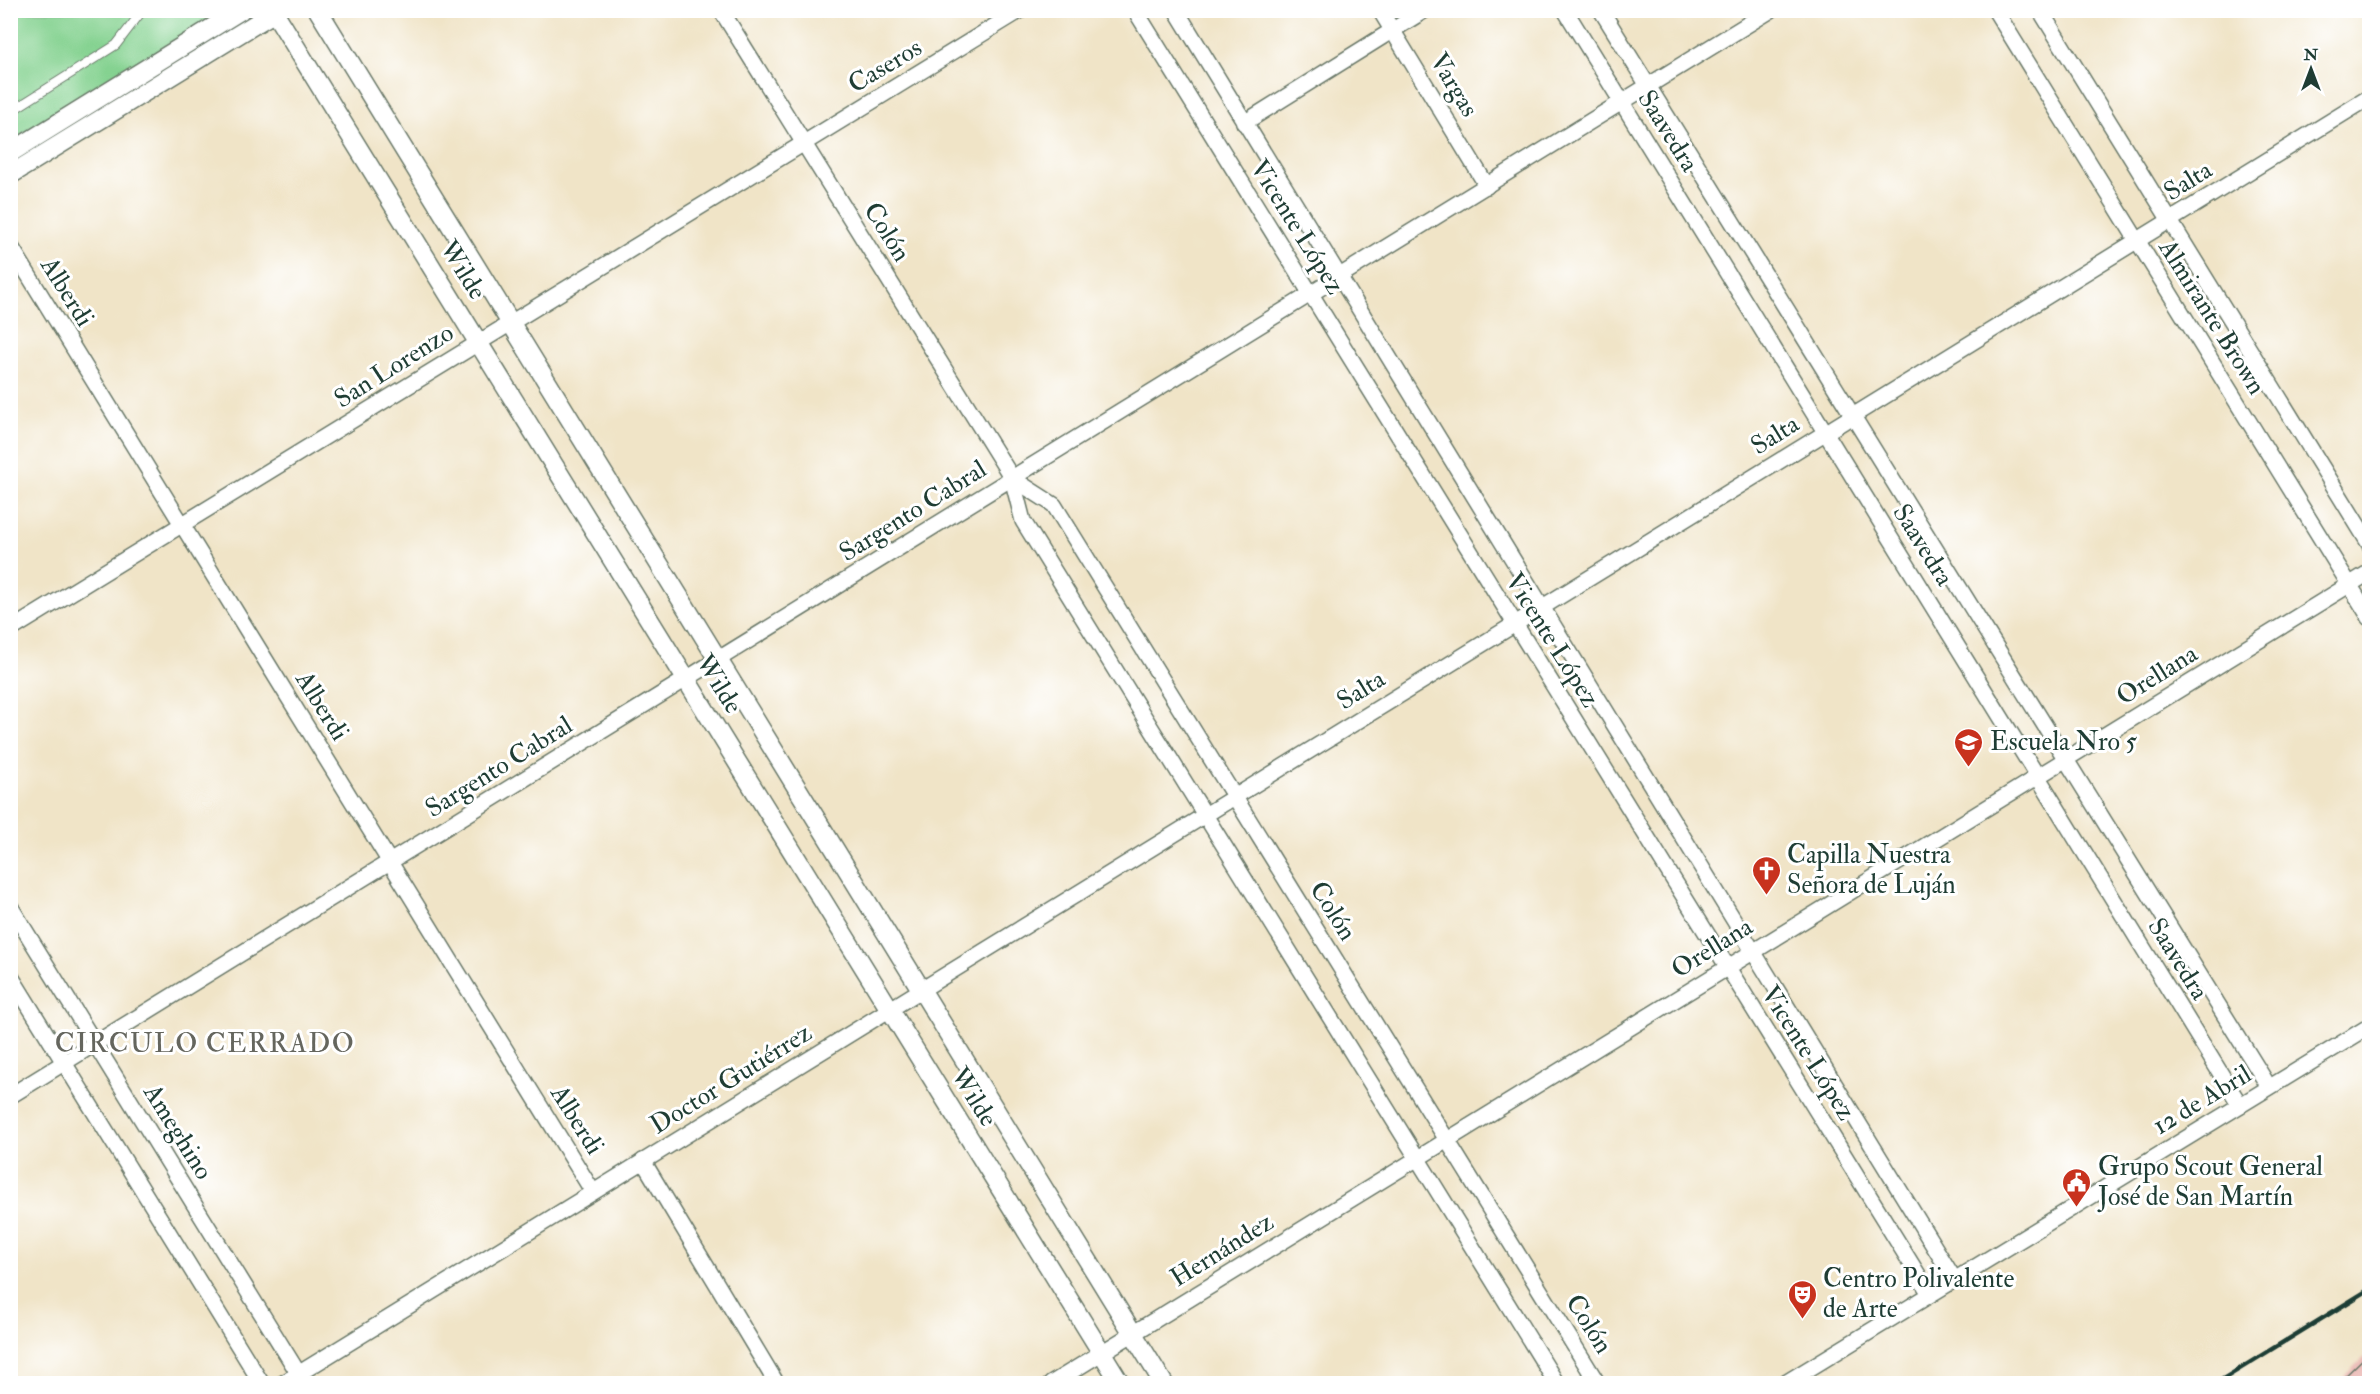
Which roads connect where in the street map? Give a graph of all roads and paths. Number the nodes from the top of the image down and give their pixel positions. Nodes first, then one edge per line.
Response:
1 (143, 10) edge
2 (240, 10) edge
3 (318, 10) edge
4 (721, 10) edge
5 (1021, 10) edge
6 (1135, 10) edge
7 (1176, 10) edge
8 (1380, 10) edge
9 (1425, 10) edge
10 (1565, 10) edge
11 (1601, 10) edge
12 (1771, 10) edge
13 (1995, 10) edge
14 (2040, 10) edge
15 (275, 11) edge
16 (1392, 31) junction
17 (1648, 86) junction
18 (2370, 97) edge
19 (1622, 102) junction
20 (10, 112) edge
21 (1244, 123) junction
22 (804, 143) junction
23 (10, 153) edge
24 (10, 175) edge
25 (1487, 186) junction
26 (2169, 220) junction
27 (2137, 240) junction
28 (10, 245) edge
29 (1339, 277) junction
30 (1310, 294) junction
31 (510, 323) junction
32 (478, 342) junction
33 (1853, 416) junction
34 (1825, 432) junction
35 (1012, 478) junction
36 (182, 524) junction
37 (2370, 545) edge
38 (2370, 572) edge
39 (2349, 585) junction
40 (1542, 607) junction
41 (2370, 618) edge
42 (1514, 624) junction
43 (10, 630) edge
44 (718, 660) junction
45 (686, 680) junction
46 (2066, 759) junction
47 (2037, 776) junction
48 (1234, 796) junction
49 (1205, 815) junction
50 (390, 862) junction
51 (10, 906) edge
52 (1753, 952) junction
53 (1727, 968) junction
54 (10, 975) edge
55 (921, 989) junction
56 (890, 1009) junction
57 (2370, 1026) edge
58 (95, 1043) junction
59 (64, 1062) junction
60 (2269, 1087) junction
61 (10, 1095) edge
62 (2240, 1105) junction
63 (1447, 1140) junction
64 (1418, 1158) junction
65 (643, 1161) junction
66 (593, 1192) junction
67 (1954, 1279) junction
68 (1930, 1294) junction
69 (1133, 1333) junction
70 (1102, 1353) junction
71 (301, 1378) edge
72 (262, 1383) edge
73 (282, 1383) edge
74 (777, 1383) edge
75 (1052, 1383) edge
76 (1121, 1383) edge
77 (1164, 1383) edge
78 (1557, 1383) edge
79 (1598, 1383) edge
80 (1784, 1383) edge

1 - 20 lane
2 - 23 street
3 - 31 street, Wilde
4 - 22 street, Colón
5 - 22 street, Caseros
6 - 30 street, Vicente López
7 - 21 street, Vicente López
8 - 16 street, Vargas
9 - 16 street
10 - 19 street, Saavedra
11 - 17 street, Saavedra
12 - 17 street, Sargento Cabral
13 - 27 street, Almirante Brown
14 - 26 street, Almirante Brown
15 - 24 street
15 - 32 street, Wilde
16 - 21 street
16 - 25 street, Vargas
17 - 19 street, Sargento Cabral
17 - 33 street, Saavedra
18 - 26 street, Salta
19 - 25 street, Sargento Cabral
19 - 34 street, Saavedra
21 - 29 street, Vicente López
22 - 31 street, San Lorenzo
22 - 35 street, Colón
25 - 29 street, Sargento Cabral
26 - 27 street, Salta
26 - 37 street, Almirante Brown
27 - 33 street, Salta
27 - 39 street, Almirante Brown
28 - 36 street, Alberdi
29 - 30 street, Sargento Cabral
29 - 40 street, Vicente López
30 - 35 street, Sargento Cabral
30 - 42 street, Vicente López
31 - 32 street, San Lorenzo
31 - 44 street, Wilde
32 - 36 street, San Lorenzo
32 - 45 street, Wilde
33 - 34 street, Salta
33 - 46 street, Saavedra
34 - 40 street, Salta
34 - 47 street, Saavedra
35 - 44 street, Sargento Cabral
35 - 48 street, Colón
35 - 49 street, Colón
36 - 43 street, San Lorenzo
36 - 50 street, Alberdi
38 - 39 street, Orellana
39 - 41 street, Almirante Brown
39 - 46 street, Orellana
40 - 42 street, Salta
40 - 52 street, Vicente López
42 - 48 street, Salta
42 - 53 street, Vicente López
44 - 45 street, Sargento Cabral
44 - 55 street, Wilde
45 - 50 street, Sargento Cabral
45 - 56 street, Wilde
46 - 47 street, Orellana
46 - 60 street, Saavedra
47 - 52 street, Orellana
47 - 62 street, Saavedra
48 - 49 street, Salta
48 - 63 street, Colón
49 - 55 street, Doctor Gutiérrez
49 - 64 street, Colón
50 - 58 street, Sargento Cabral
50 - 66 street, Alberdi
51 - 58 street, Ameghino
52 - 53 street, Orellana
52 - 67 street, Vicente López
53 - 63 street, Orellana
53 - 68 street, Vicente López
54 - 59 street
55 - 56 street, Doctor Gutiérrez
55 - 69 street, Wilde
56 - 65 street, Doctor Gutiérrez
56 - 70 street, Wilde
57 - 60 street, 12 de Abril
58 - 59 street, Sargento Cabral
58 - 71 street, Ameghino
59 - 61 street, Sargento Cabral
59 - 72 street
60 - 62 street, 12 de Abril
62 - 67 street, 12 de Abril
63 - 64 street, Orellana
63 - 79 street, Colón
64 - 69 street, Hernández
64 - 78 street, Colón
65 - 66 street, Doctor Gutiérrez
65 - 74 street, Alberdi
66 - 71 street, Doctor Gutiérrez
67 - 68 street, 12 de Abril
68 - 80 street, 12 de Abril
69 - 70 street, Hernández
69 - 77 street, Wilde
70 - 75 street, Hernández
70 - 76 street, Wilde
71 - 73 street, Doctor Gutiérrez

